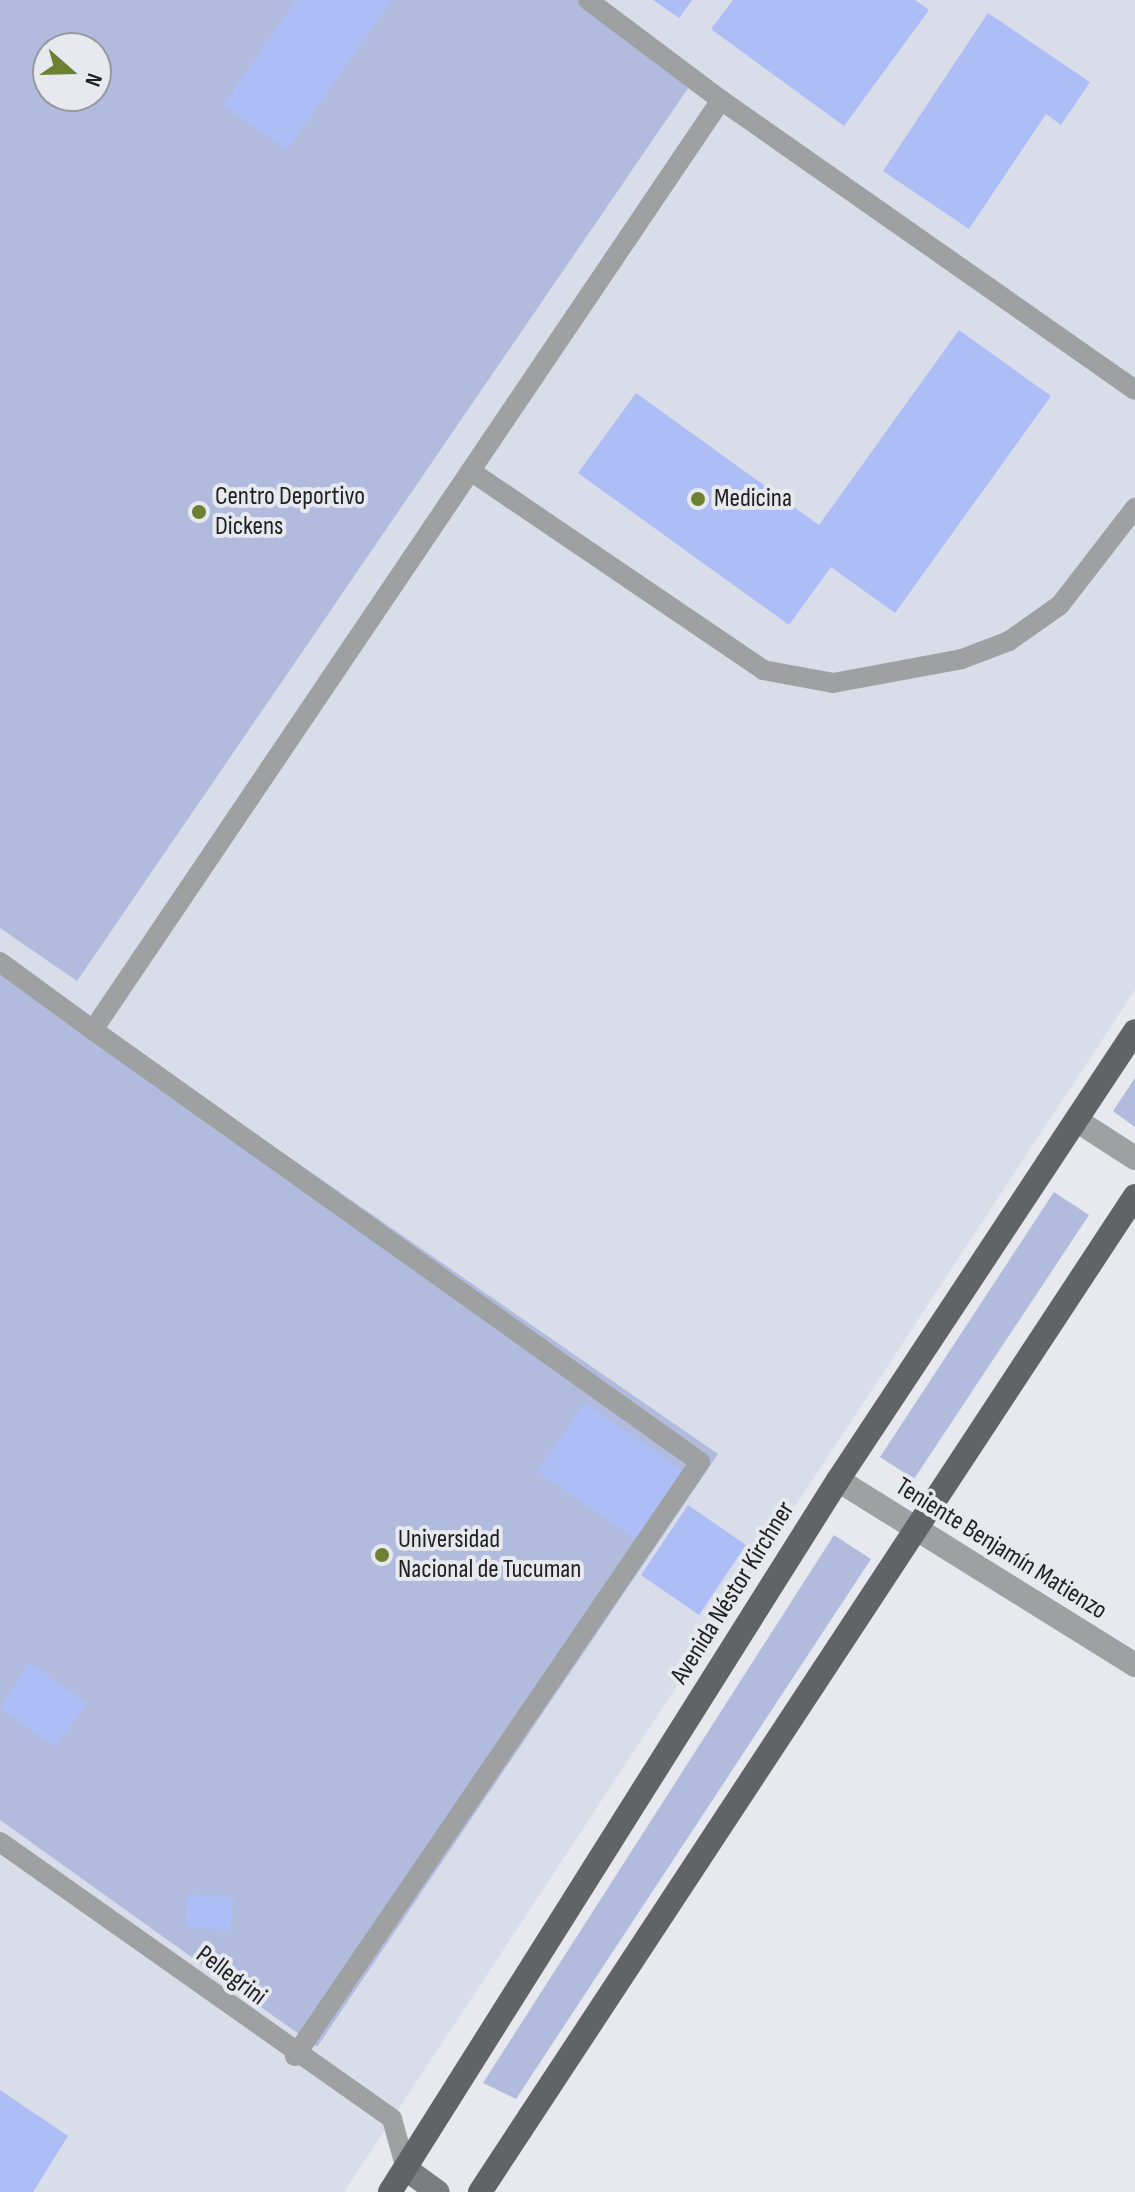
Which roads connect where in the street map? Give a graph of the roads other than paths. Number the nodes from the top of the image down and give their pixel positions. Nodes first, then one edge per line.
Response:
1 (588, 0) edge
2 (721, 100) junction
3 (1135, 390) edge
4 (472, 472) junction
5 (1135, 508) edge
6 (0, 962) edge
7 (93, 1030) junction
8 (1135, 1031) edge
9 (1076, 1120) junction
10 (1135, 1158) edge
11 (1135, 1196) edge
12 (838, 1480) junction
13 (913, 1527) junction
14 (1135, 1665) edge
15 (0, 1842) edge
16 (295, 2056) junction
17 (406, 2169) junction
18 (390, 2192) edge
19 (438, 2192) edge
20 (480, 2192) edge

1 - 2 lane
2 - 3 lane
2 - 4 lane
4 - 5 lane
4 - 7 lane
6 - 7 lane
7 - 16 lane
8 - 9 main road, Avenida Néstor Kirchner
9 - 10 street
9 - 12 main road, Avenida Néstor Kirchner
11 - 13 main road
12 - 13 street, Teniente Benjamín Matienzo
12 - 17 main road, Avenida Néstor Kirchner
13 - 14 street, Teniente Benjamín Matienzo
13 - 20 main road
15 - 16 lane, Pellegrini
16 - 17 lane, Pellegrini
17 - 18 main road, Avenida Néstor Kirchner
17 - 19 street

